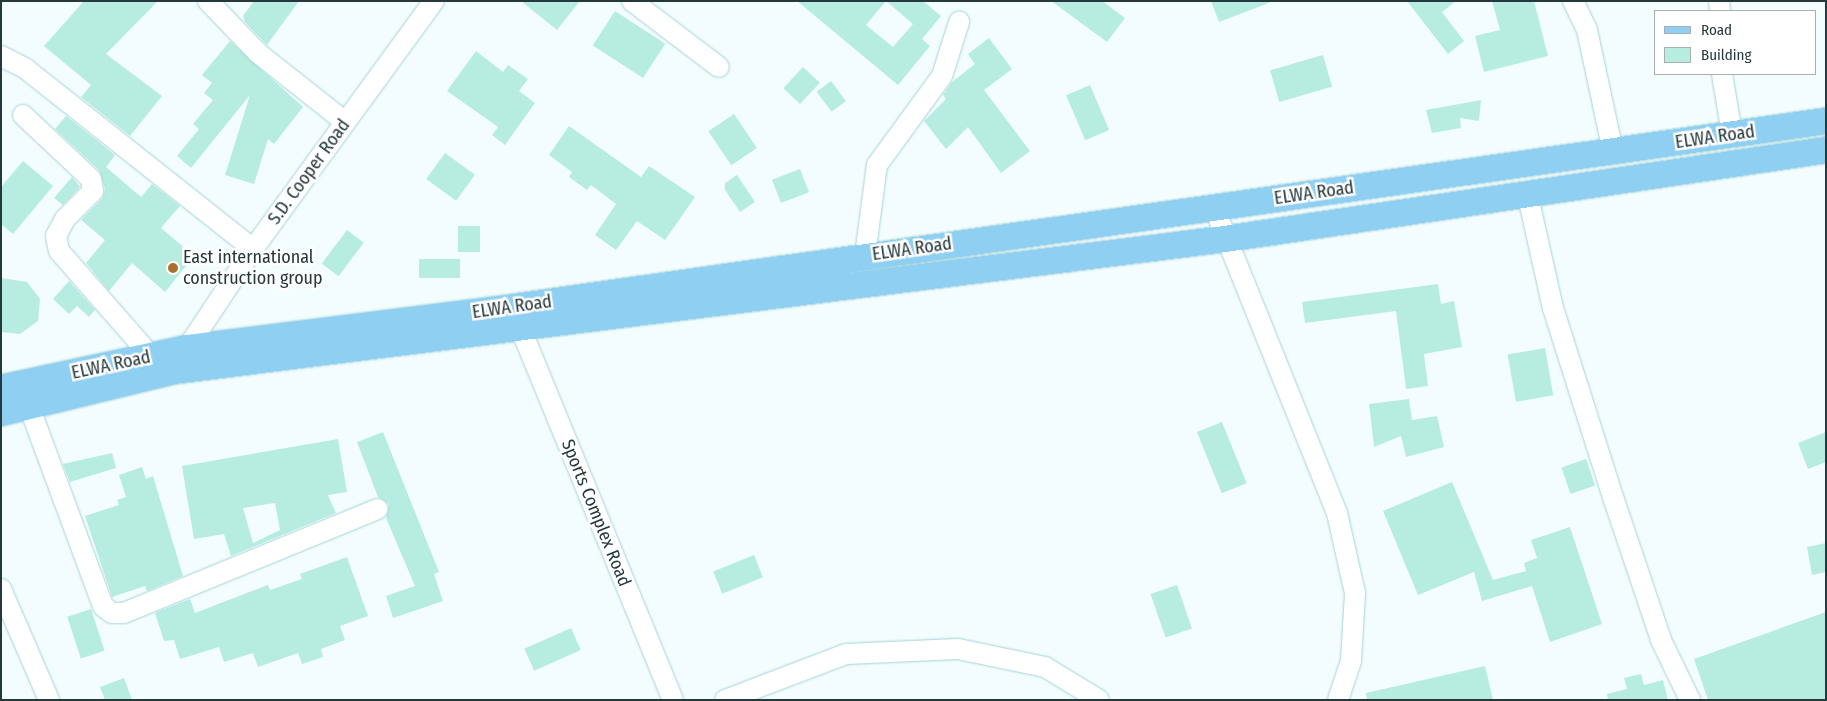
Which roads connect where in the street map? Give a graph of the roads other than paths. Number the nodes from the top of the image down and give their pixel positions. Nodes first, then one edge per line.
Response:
1 (208, 1) edge
2 (434, 1) edge
3 (632, 1) edge
4 (1573, 1) edge
5 (959, 22) dead end
6 (1, 56) edge
7 (719, 67) dead end
8 (1722, 75) edge
9 (23, 115) dead end
10 (1826, 121) edge
11 (344, 122) junction
12 (1732, 134) junction
13 (1826, 150) edge
14 (1613, 151) junction
15 (1527, 192) junction
16 (1214, 207) junction
17 (1225, 238) junction
18 (253, 249) junction
19 (865, 256) junction
20 (520, 327) junction
21 (187, 348) junction
22 (151, 356) junction
23 (173, 371) junction
24 (1, 388) edge
25 (29, 406) junction
26 (1, 412) edge
27 (378, 509) dead end
28 (1, 589) edge
29 (49, 700) edge
30 (673, 700) edge
31 (725, 700) edge
32 (1099, 700) edge
33 (1338, 700) edge
34 (1690, 700) edge

1 - 11 street
2 - 11 street, S.D. Cooper Road
3 - 7 street
4 - 14 street
5 - 19 street
6 - 18 street
8 - 12 street
9 - 22 street
10 - 12 main road, ELWA Road
11 - 18 street, S.D. Cooper Road
12 - 14 main road, ELWA Road
13 - 15 main road, ELWA Road
14 - 16 main road, ELWA Road
15 - 17 main road, ELWA Road
15 - 34 street
16 - 17 street
16 - 19 main road, ELWA Road
17 - 20 main road, ELWA Road
17 - 33 street
18 - 21 street, S.D. Cooper Road
19 - 21 main road, ELWA Road
20 - 23 main road, ELWA Road
20 - 30 street, Sports Complex Road
21 - 22 main road, ELWA Road
21 - 23 street, S.D. Cooper Road
22 - 24 main road, ELWA Road
23 - 25 main road, ELWA Road
25 - 26 main road, ELWA Road
25 - 27 street
28 - 29 street
31 - 32 street

